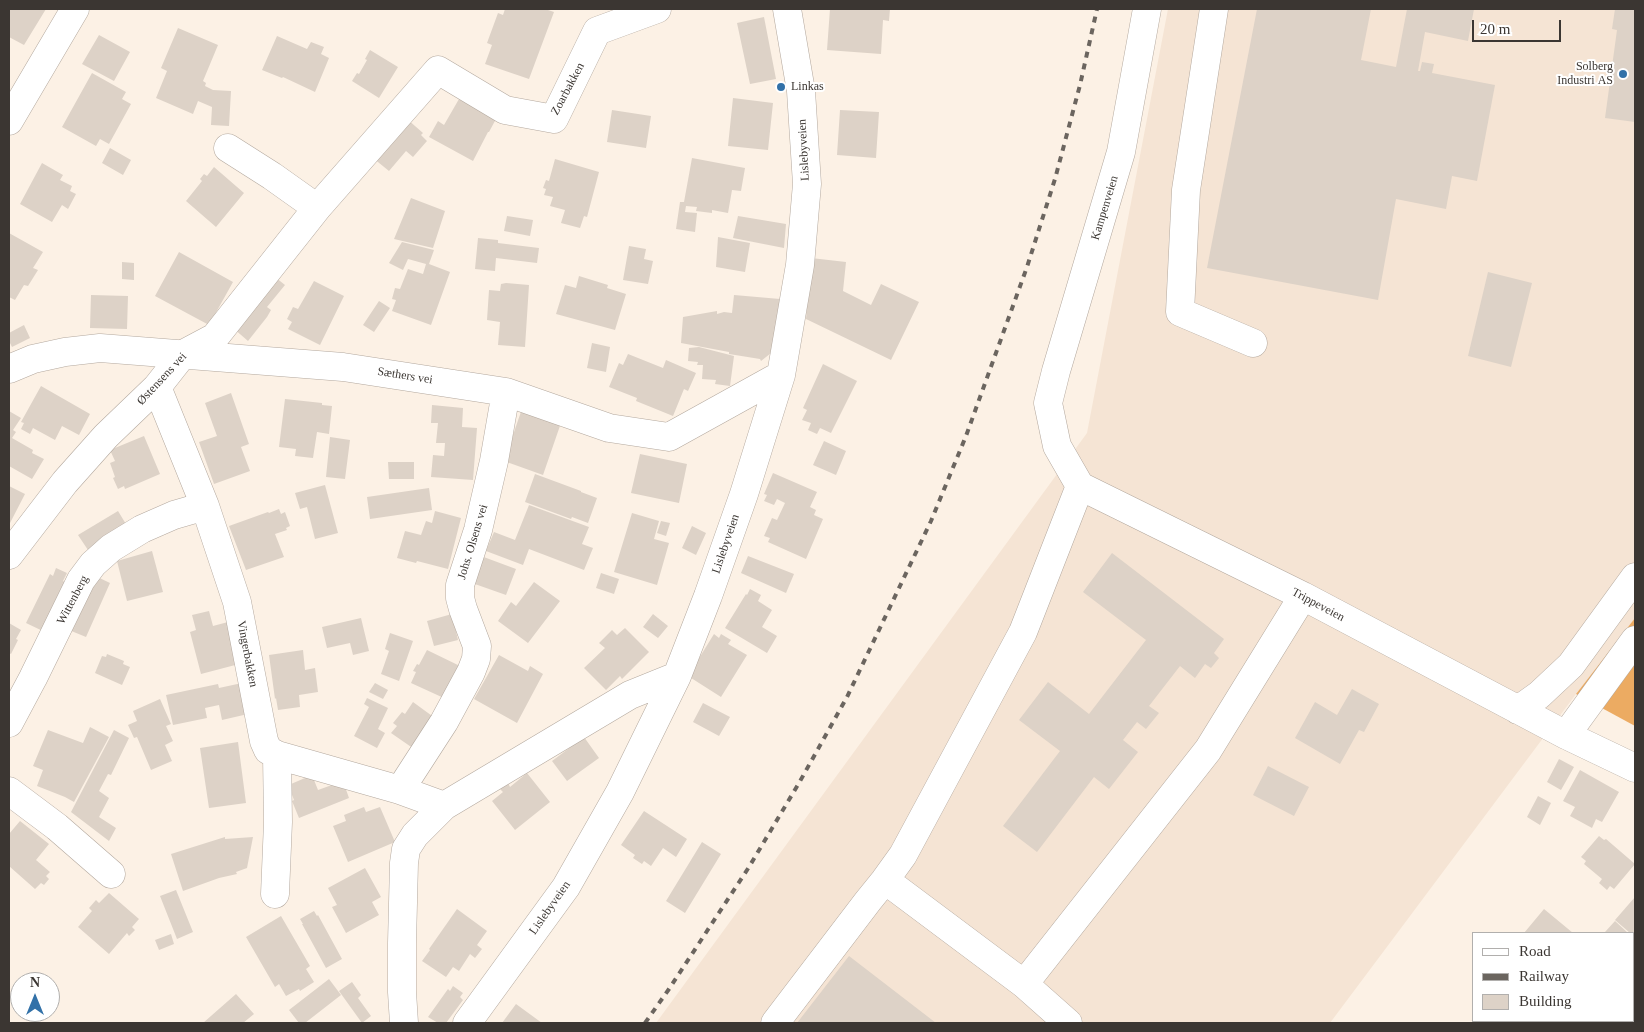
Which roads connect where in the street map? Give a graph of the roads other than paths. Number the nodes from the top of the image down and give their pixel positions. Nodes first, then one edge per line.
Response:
1 (75, 9) edge
2 (658, 9) edge
3 (787, 9) edge
4 (1147, 9) edge
5 (1214, 9) edge
6 (438, 70) joint
7 (9, 121) edge
8 (228, 148) dead end
9 (317, 208) junction
10 (1253, 343) dead end
11 (183, 354) junction
12 (9, 369) edge
13 (781, 375) junction
14 (157, 386) junction
15 (506, 392) junction
16 (1080, 486) junction
17 (205, 506) junction
18 (9, 555) edge
19 (1635, 577) edge
20 (1302, 596) junction
21 (1635, 640) edge
22 (677, 676) junction
23 (1518, 710) junction
24 (9, 723) edge
25 (1566, 736) junction
26 (277, 755) junction
27 (1635, 768) edge
28 (9, 790) edge
29 (400, 790) junction
30 (444, 806) junction
31 (111, 874) dead end
32 (885, 880) junction
33 (275, 894) dead end
34 (1024, 984) junction
35 (404, 1023) edge
36 (468, 1023) edge
37 (775, 1023) edge
38 (1068, 1023) edge

1 - 7 street
2 - 6 street, Zoarbakken
3 - 13 street, Lislebyveien
4 - 16 street, Kampenveien
5 - 10 street
6 - 9 street, Østensens vei
8 - 9 street
9 - 11 street, Østensens vei
11 - 12 street, Sæthers vei
11 - 14 street, Østensens vei
11 - 15 street, Sæthers vei
13 - 15 street, Sæthers vei
13 - 22 street, Lislebyveien
14 - 17 street, Vingerbakken
14 - 18 street, Østensens vei
15 - 29 street, Johs. Olsens vei
16 - 20 street, Trippeveien
16 - 32 street
17 - 24 street, Wittenberg
17 - 26 street, Vingerbakken
19 - 23 street
20 - 23 street, Trippeveien
20 - 34 street
21 - 25 street
22 - 30 street
22 - 36 street, Lislebyveien
23 - 25 street, Trippeveien
25 - 27 street, Trippeveien
26 - 29 street
26 - 33 street
28 - 31 street
29 - 30 street
30 - 35 street
32 - 34 street
32 - 37 street
34 - 38 street

